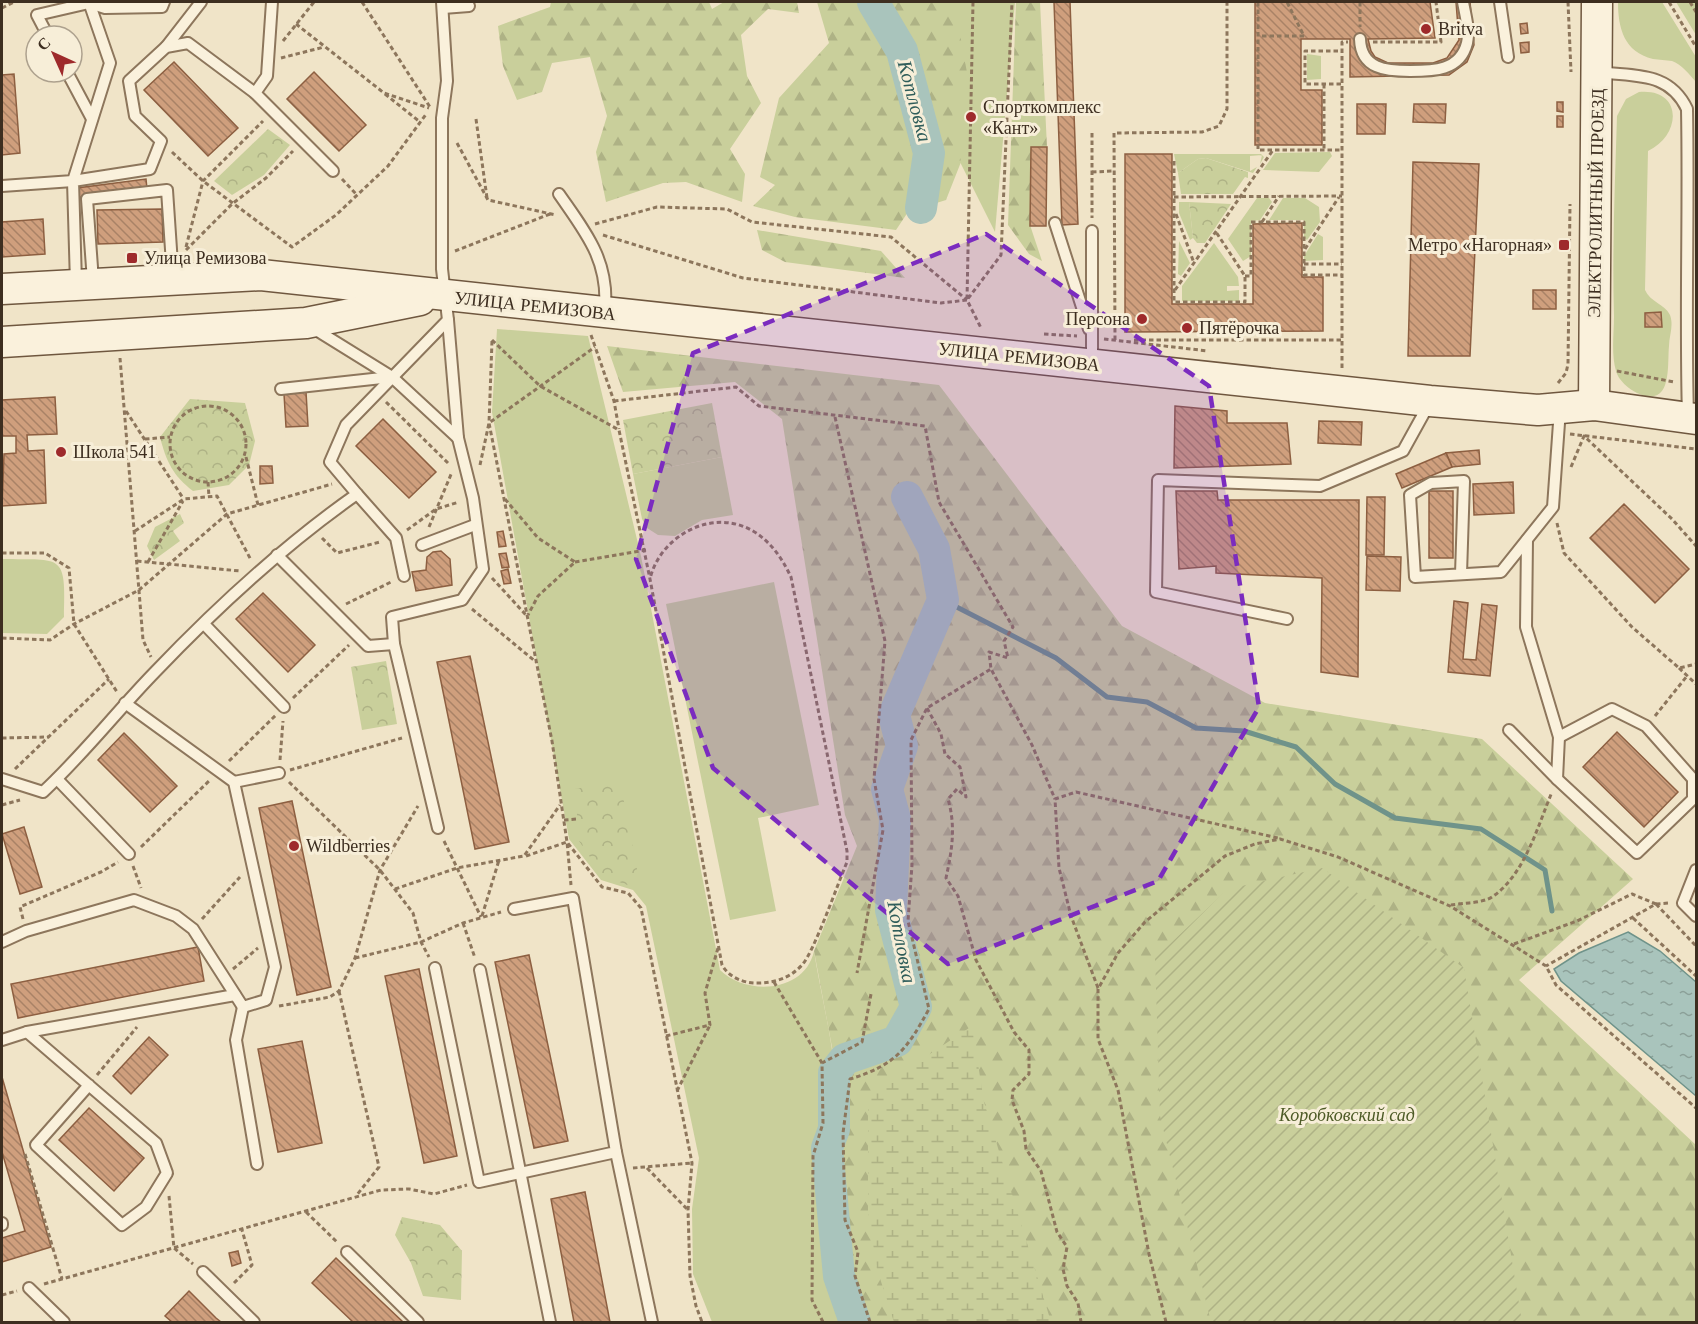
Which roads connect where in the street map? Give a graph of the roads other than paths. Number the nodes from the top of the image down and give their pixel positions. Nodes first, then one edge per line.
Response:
1 (89, 2) edge
2 (164, 2) edge
3 (201, 2) edge
4 (272, 2) edge
5 (1463, 2) edge
6 (1500, 2) edge
7 (1597, 2) edge
8 (443, 5) edge
9 (470, 6) dead end
10 (42, 24) edge
11 (1359, 41) road end
12 (166, 47) junction
13 (1508, 57) dead end
14 (1584, 77) junction
15 (73, 84) edge
16 (255, 93) junction
17 (92, 119) junction
18 (333, 171) road end
19 (72, 181) junction
20 (2, 186) edge
21 (559, 194) dead end
22 (1054, 224) dead end
23 (1092, 231) road end
24 (261, 275) junction
25 (173, 279) junction
26 (323, 282) junction
27 (85, 284) junction
28 (2, 289) edge
29 (446, 308) junction
30 (315, 321) junction
31 (598, 323) junction
32 (264, 327) junction
33 (2, 342) edge
34 (1092, 351) junction
35 (392, 377) junction
36 (281, 389) dead end
37 (1430, 401) junction
38 (1594, 405) junction
39 (1692, 417) edge
40 (1559, 421) junction
41 (458, 438) junction
42 (357, 494) junction
43 (475, 525) junction
44 (1527, 539) junction
45 (422, 544) road end
46 (277, 555) junction
47 (1461, 574) junction
48 (404, 576) road end
49 (1287, 619) dead end
50 (204, 624) junction
51 (394, 644) junction
52 (125, 703) junction
53 (284, 707) road end
54 (1509, 730) dead end
55 (1559, 737) junction
56 (279, 773) road end
57 (57, 779) junction
58 (2, 780) edge
59 (1557, 780) junction
60 (234, 782) junction
61 (438, 828) road end
62 (129, 854) road end
63 (1696, 870) edge
64 (514, 909) road end
65 (1696, 916) edge
66 (2, 942) edge
67 (435, 968) road end
68 (480, 970) road end
69 (235, 995) junction
70 (243, 1008) junction
71 (27, 1032) junction
72 (2, 1040) edge
73 (89, 1085) junction
74 (616, 1152) junction
75 (257, 1164) dead end
76 (519, 1175) junction
77 (347, 1252) road end
78 (203, 1272) road end
79 (29, 1288) road end
80 (64, 1323) edge
81 (254, 1323) edge
82 (418, 1323) edge
83 (550, 1323) edge
84 (652, 1323) edge

1 - 2 lane
1 - 10 lane
1 - 17 lane
3 - 12 lane
4 - 16 lane
5 - 11 lane
6 - 13 lane
7 - 14 street, ЭЛЕКТРОЛИТНЫЙ ПРОЕЗД
8 - 9 lane
8 - 29 lane
12 - 16 lane
12 - 19 lane
14 - 38 street, ЭЛЕКТРОЛИТНЫЙ ПРОЕЗД
14 - 39 lane
15 - 17 lane
16 - 18 lane
17 - 19 lane
19 - 20 lane
19 - 27 lane
21 - 31 lane
22 - 34 lane
23 - 34 lane
24 - 25 street, УЛИЦА РЕМИЗОВА
24 - 26 street, УЛИЦА РЕМИЗОВА
24 - 32 street
25 - 27 street, УЛИЦА РЕМИЗОВА
25 - 27 lane
26 - 29 street, УЛИЦА РЕМИЗОВА
26 - 30 street
27 - 28 street, УЛИЦА РЕМИЗОВА
29 - 30 street, УЛИЦА РЕМИЗОВА
29 - 31 street, УЛИЦА РЕМИЗОВА
29 - 35 lane
29 - 41 lane
30 - 32 street, УЛИЦА РЕМИЗОВА
30 - 35 lane
31 - 34 street, УЛИЦА РЕМИЗОВА
32 - 33 street, УЛИЦА РЕМИЗОВА
34 - 37 street, УЛИЦА РЕМИЗОВА
35 - 36 lane
35 - 41 lane
35 - 42 lane
37 - 40 street, УЛИЦА РЕМИЗОВА
37 - 49 lane
38 - 39 street, УЛИЦА РЕМИЗОВА
38 - 40 street, УЛИЦА РЕМИЗОВА
40 - 44 lane
41 - 43 lane
42 - 46 lane
42 - 48 lane
43 - 45 lane
43 - 51 lane
44 - 47 lane
44 - 55 lane
46 - 50 lane
46 - 51 lane
47 - 47 lane
50 - 52 lane
50 - 53 lane
51 - 61 lane
52 - 57 lane
52 - 60 lane
54 - 59 lane
55 - 59 lane
55 - 59 lane
56 - 60 lane
57 - 58 lane
57 - 62 lane
60 - 70 lane
63 - 65 lane
64 - 74 lane
66 - 69 lane
67 - 76 lane
68 - 76 lane
69 - 70 lane
69 - 71 lane
70 - 75 lane
71 - 72 lane
71 - 73 lane
73 - 73 lane
74 - 76 lane
74 - 84 lane
76 - 83 lane
77 - 82 lane
78 - 81 lane
79 - 80 lane

